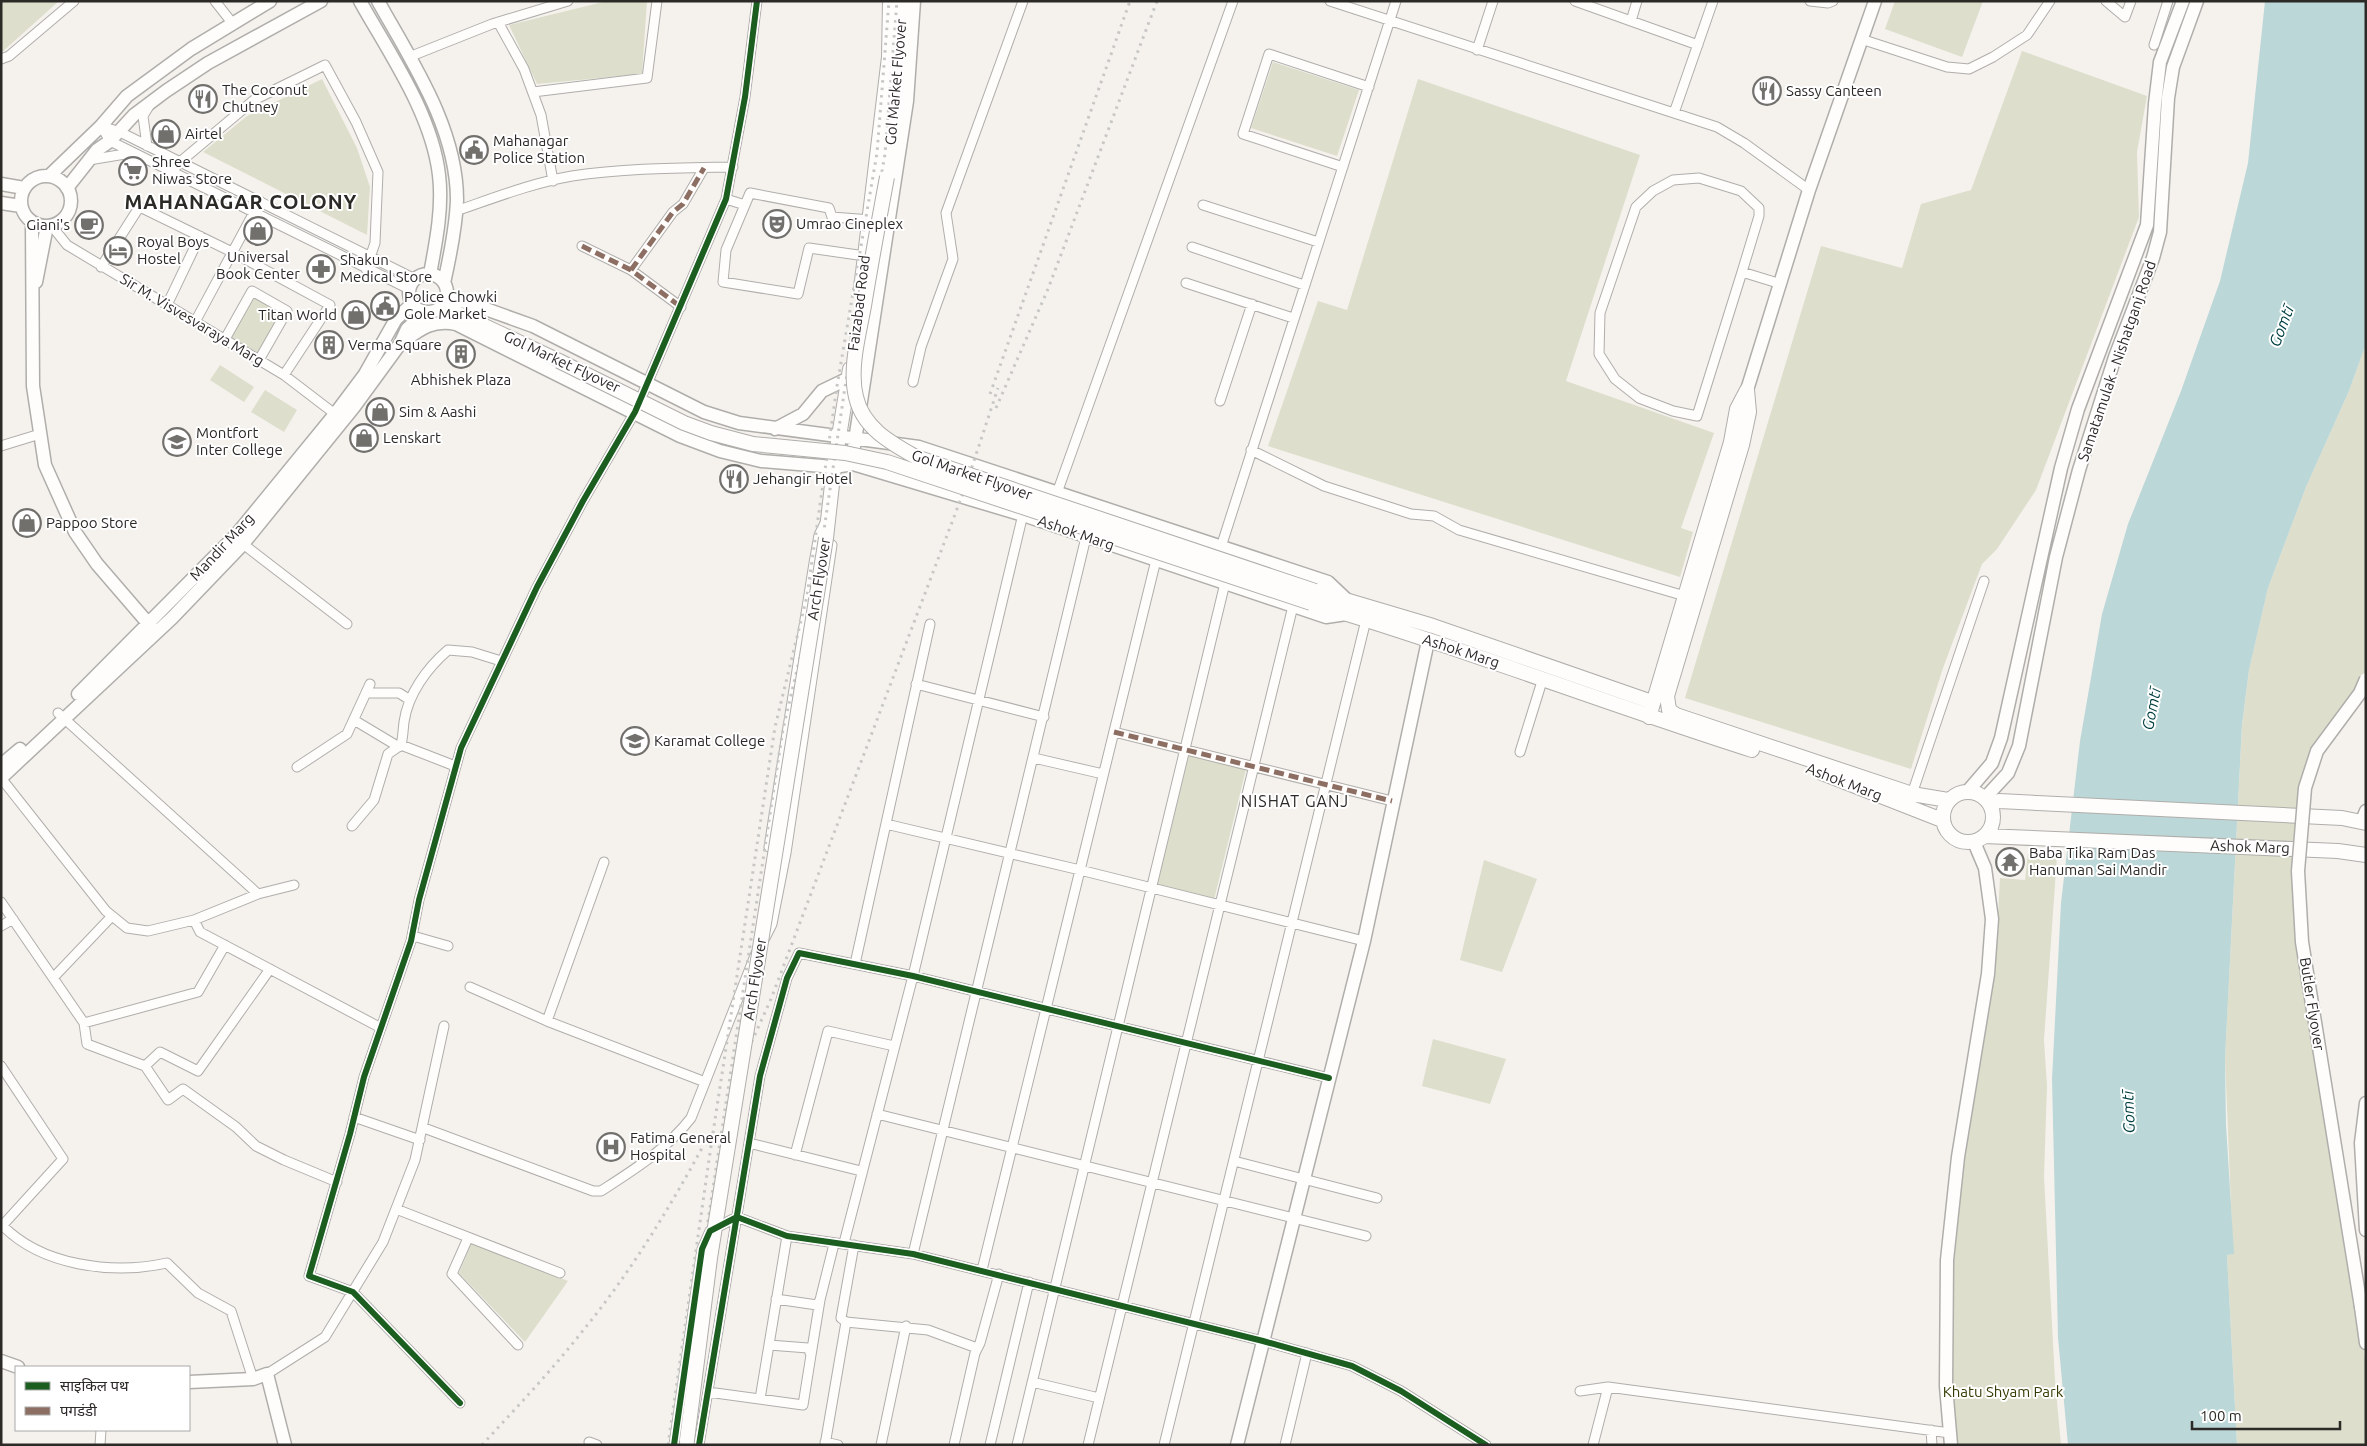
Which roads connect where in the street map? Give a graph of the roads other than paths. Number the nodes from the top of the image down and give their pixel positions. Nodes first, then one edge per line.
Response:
1 (74, 1) edge
2 (215, 1) edge
3 (270, 1) edge
4 (321, 1) edge
5 (360, 1) edge
6 (378, 1) edge
7 (568, 1) edge
8 (657, 1) edge
9 (757, 1) edge
10 (890, 1) edge
11 (904, 1) edge
12 (914, 1) edge
13 (1023, 1) edge
14 (1232, 1) edge
15 (1330, 1) edge
16 (1396, 1) edge
17 (1493, 1) edge
18 (1575, 1) edge
19 (1637, 1) edge
20 (1713, 1) edge
21 (1810, 1) edge
22 (1833, 1) edge
23 (1875, 1) edge
24 (2050, 1) edge
25 (2106, 1) edge
26 (2131, 1) edge
27 (2168, 1) edge
28 (2183, 1) edge
29 (2197, 1) edge
30 (1390, 20) junction
31 (1631, 21) junction
32 (498, 22) junction
33 (233, 24) junction
34 (1861, 39) junction
35 (1698, 45) junction
36 (2154, 45) dead end
37 (1477, 50) junction
38 (408, 56) junction
39 (1, 59) edge
40 (1369, 87) junction
41 (533, 92) junction
42 (152, 101) junction
43 (1674, 113) junction
44 (101, 126) junction
45 (120, 132) junction
46 (110, 142) junction
47 (147, 146) junction
48 (145, 159) junction
49 (89, 160) junction
50 (180, 162) junction
51 (732, 167) junction
52 (1343, 167) junction
53 (704, 168) junction
54 (172, 172) junction
55 (49, 176) junction
56 (552, 181) junction
57 (1, 184) edge
58 (24, 188) junction
59 (67, 188) junction
60 (1809, 190) junction
61 (726, 199) junction
62 (260, 201) junction
63 (1, 203) edge
64 (745, 205) junction
65 (1203, 205) dead end
66 (21, 206) junction
67 (456, 211) junction
68 (254, 214) junction
69 (871, 220) junction
70 (32, 222) junction
71 (49, 225) junction
72 (200, 236) junction
73 (1318, 242) junction
74 (582, 246) dead end
75 (1192, 247) dead end
76 (232, 252) junction
77 (371, 256) junction
78 (865, 256) junction
79 (100, 267) junction
80 (366, 269) junction
81 (631, 270) junction
82 (1742, 272) junction
83 (430, 274) junction
84 (444, 283) junction
85 (1186, 283) dead end
86 (412, 284) junction
87 (1781, 284) junction
88 (1304, 285) junction
89 (32, 297) junction
90 (444, 302) junction
91 (412, 304) junction
92 (1252, 304) junction
93 (168, 305) junction
94 (680, 307) junction
95 (426, 312) junction
96 (1293, 318) junction
97 (196, 322) junction
98 (225, 339) junction
99 (400, 344) junction
100 (259, 360) junction
101 (284, 375) junction
102 (849, 378) junction
103 (913, 382) dead end
104 (648, 384) junction
105 (1746, 390) junction
106 (1220, 401) dead end
107 (635, 412) junction
108 (335, 414) junction
109 (774, 429) junction
110 (40, 434) junction
111 (840, 437) junction
112 (854, 439) junction
113 (1, 446) edge
114 (1251, 450) junction
115 (946, 456) junction
116 (853, 464) junction
117 (834, 466) junction
118 (987, 469) junction
119 (1031, 484) junction
120 (938, 490) junction
121 (1057, 493) junction
122 (977, 501) junction
123 (1095, 506) junction
124 (830, 514) junction
125 (1023, 515) junction
126 (1086, 536) junction
127 (243, 544) junction
128 (1221, 547) junction
129 (1156, 560) junction
130 (1984, 581) dead end
131 (1225, 583) junction
132 (1685, 596) junction
133 (1313, 597) junction
134 (1293, 606) junction
135 (1347, 607) junction
136 (1366, 620) junction
137 (348, 624) dead end
138 (930, 624) dead end
139 (152, 628) junction
140 (1428, 641) junction
141 (501, 661) junction
142 (1543, 678) junction
143 (2366, 679) edge
144 (370, 684) dead end
145 (916, 684) junction
146 (366, 694) junction
147 (410, 700) junction
148 (978, 700) junction
149 (1652, 702) junction
150 (61, 716) junction
151 (1044, 717) junction
152 (1649, 717) junction
153 (354, 720) junction
154 (1114, 732) junction
155 (400, 746) junction
156 (1185, 750) junction
157 (1520, 752) dead end
158 (1034, 758) junction
159 (1, 765) edge
160 (455, 766) junction
161 (297, 767) dead end
162 (1254, 767) junction
163 (1103, 774) junction
164 (1, 778) edge
165 (1326, 785) junction
166 (1968, 791) junction
167 (1912, 794) junction
168 (1948, 800) junction
169 (1987, 800) junction
170 (1392, 801) junction
171 (2365, 818) edge
172 (1942, 820) junction
173 (886, 824) junction
174 (352, 826) dead end
175 (945, 838) junction
176 (1979, 839) junction
177 (1011, 854) junction
178 (2366, 855) edge
179 (604, 862) dead end
180 (1080, 870) junction
181 (294, 885) dead end
182 (1151, 888) junction
183 (258, 894) junction
184 (1, 902) edge
185 (1220, 905) junction
186 (112, 916) junction
187 (14, 919) junction
188 (194, 920) junction
189 (1292, 923) junction
190 (1, 926) edge
191 (413, 936) junction
192 (1364, 941) junction
193 (225, 945) junction
194 (448, 946) dead end
195 (752, 961) junction
196 (855, 964) junction
197 (270, 969) junction
198 (912, 976) junction
199 (53, 978) junction
200 (470, 987) dead end
201 (977, 992) junction
202 (1046, 1009) junction
203 (547, 1021) junction
204 (84, 1022) junction
205 (1117, 1025) junction
206 (444, 1026) dead end
207 (381, 1028) junction
208 (1187, 1043) junction
209 (894, 1046) junction
210 (1259, 1061) junction
211 (1, 1066) edge
212 (145, 1066) junction
213 (1329, 1078) junction
214 (705, 1082) junction
215 (2366, 1103) edge
216 (876, 1114) junction
217 (354, 1117) junction
218 (424, 1128) junction
219 (943, 1132) junction
220 (420, 1140) junction
221 (749, 1144) junction
222 (1012, 1149) junction
223 (795, 1155) junction
224 (1234, 1162) junction
225 (1084, 1166) junction
226 (861, 1172) junction
227 (1304, 1179) junction
228 (337, 1182) junction
229 (1152, 1182) junction
230 (1377, 1198) dead end
231 (1225, 1200) junction
232 (396, 1210) junction
233 (1294, 1217) junction
234 (737, 1218) junction
235 (2, 1226) edge
236 (2366, 1230) edge
237 (787, 1236) junction
238 (1366, 1236) dead end
239 (468, 1238) junction
240 (844, 1243) junction
241 (834, 1244) junction
242 (854, 1245) junction
243 (913, 1254) junction
244 (982, 1270) junction
245 (560, 1273) dead end
246 (998, 1274) junction
247 (1029, 1282) junction
248 (1054, 1288) junction
249 (352, 1292) junction
250 (776, 1300) junction
251 (820, 1300) junction
252 (1121, 1305) junction
253 (846, 1322) junction
254 (1194, 1324) junction
255 (906, 1326) junction
256 (1263, 1341) junction
257 (2366, 1343) edge
258 (769, 1344) junction
259 (518, 1345) dead end
260 (977, 1348) junction
261 (1307, 1353) junction
262 (811, 1355) junction
263 (1, 1361) edge
264 (15, 1366) edge
265 (267, 1374) junction
266 (253, 1379) junction
267 (190, 1382) edge
268 (1032, 1382) junction
269 (1608, 1387) junction
270 (1580, 1391) dead end
271 (708, 1392) junction
272 (1099, 1398) junction
273 (760, 1399) junction
274 (460, 1403) dead end
275 (1931, 1430) junction
276 (101, 1431) edge
277 (1950, 1439) edge
278 (824, 1443) edge
279 (687, 1444) edge
280 (1018, 1444) edge
281 (100, 1445) edge
282 (285, 1445) edge
283 (838, 1445) edge
284 (880, 1445) edge
285 (954, 1445) edge
286 (990, 1445) edge
287 (1088, 1445) edge
288 (1164, 1445) edge
289 (1237, 1445) edge
290 (1285, 1445) edge
291 (1486, 1445) edge
292 (1593, 1445) edge
293 (1932, 1445) edge

1 - 39 street
2 - 33 street
3 - 33 street
4 - 42 street
5 - 83 street
6 - 38 street
7 - 32 street
8 - 41 street
9 - 51 street
10 - 69 main road, Faizabad Road
11 - 133 main road, Gol Market Flyover, bridge
12 - 112 street, Faizabad Road
13 - 103 street
14 - 121 street
15 - 30 street
16 - 30 street
17 - 37 street
18 - 31 street
19 - 31 street
20 - 35 street
21 - 22 street
23 - 34 street
24 - 34 street
25 - 26 street
27 - 36 street
28 - 166 street, Samatamulak - Nishatganj Road
29 - 169 street, Samatamulak - Nishatganj Road
30 - 37 street
30 - 40 street
31 - 35 street
32 - 38 street
32 - 41 street
33 - 44 street
34 - 60 street
35 - 43 street
37 - 43 street
38 - 67 street
40 - 52 street
40 - 52 street
41 - 56 street
42 - 45 street
42 - 47 street
43 - 60 street
44 - 45 street
44 - 46 street
44 - 55 street
45 - 46 street
45 - 47 street
46 - 48 street
46 - 49 street
47 - 50 street
48 - 49 street
48 - 54 street
49 - 59 street
50 - 54 street
50 - 62 street
50 - 77 street
51 - 53 street
51 - 61 street
52 - 73 street
53 - 56 street
53 - 81 street
54 - 68 street
55 - 58 street
55 - 59 street
56 - 67 street
57 - 58 street
58 - 66 street
59 - 71 street
60 - 87 street
61 - 64 street
61 - 94 street
62 - 68 street
62 - 77 street
63 - 66 street
64 - 69 street
64 - 78 street
65 - 73 street
66 - 70 street
67 - 84 street
68 - 76 street
68 - 80 street
69 - 78 main road, Faizabad Road
70 - 71 street
70 - 89 street
71 - 79 street, Sir M. Visvesvaraya Marg
71 - 89 street
72 - 76 street
72 - 79 street
72 - 93 street
73 - 88 street
74 - 81 street
75 - 88 street
76 - 97 street
76 - 101 street
77 - 80 street
77 - 86 street
78 - 102 main road, Faizabad Road
79 - 93 street, Sir M. Visvesvaraya Marg
80 - 86 street
81 - 94 street
82 - 82 street
82 - 87 street
83 - 84 street
83 - 86 street
84 - 90 street
85 - 92 street
86 - 91 street
87 - 105 street
88 - 96 street
89 - 110 street
90 - 95 street
90 - 104 street, Ashok Marg
90 - 133 main road, Gol Market Flyover, bridge
91 - 95 street
91 - 108 street, Mandir Marg
92 - 96 street
92 - 106 street
93 - 97 street, Sir M. Visvesvaraya Marg
94 - 104 street
95 - 99 street
96 - 114 street
97 - 98 street, Sir M. Visvesvaraya Marg
98 - 100 street, Sir M. Visvesvaraya Marg
98 - 100 street
99 - 107 street
99 - 127 street
100 - 101 street, Sir M. Visvesvaraya Marg
101 - 108 street, Sir M. Visvesvaraya Marg
102 - 109 street
102 - 111 main road, Faizabad Road
104 - 107 street
104 - 109 street, Ashok Marg
105 - 132 main road
105 - 167 main road, Ashok Marg
107 - 117 street
107 - 141 street
108 - 139 street, Mandir Marg
109 - 111 street, Ashok Marg
110 - 113 street
110 - 139 street
111 - 112 street, Ashok Marg
111 - 117 main road, Faizabad Road
112 - 115 street, Ashok Marg
112 - 116 street, Faizabad Road
114 - 128 street
114 - 132 street
115 - 118 street, Ashok Marg
115 - 120 street
116 - 117 street
116 - 120 street, Ashok Marg
117 - 124 main road, Faizabad Road
118 - 119 street, Ashok Marg
118 - 122 street
119 - 121 street, Ashok Marg
119 - 125 street
120 - 122 street, Ashok Marg
121 - 123 street, Ashok Marg
122 - 125 street, Ashok Marg
123 - 126 street
123 - 128 street, Ashok Marg
124 - 195 street
124 - 195 street
124 - 279 main road, Arch Flyover, bridge
125 - 126 street, Ashok Marg
125 - 148 street
126 - 129 street, Ashok Marg
126 - 151 street
127 - 137 street
127 - 139 street
128 - 135 street, Ashok Marg
129 - 131 street, Ashok Marg
129 - 154 street
130 - 167 street
131 - 134 street, Ashok Marg
131 - 156 street
132 - 149 main road
133 - 135 main road, Gol Market Flyover
134 - 135 street, Ashok Marg
134 - 162 street
135 - 136 main road, Ashok Marg
135 - 149 main road, Ashok Marg
136 - 140 main road, Ashok Marg
136 - 165 street
138 - 145 street
139 - 150 street
140 - 142 main road, Ashok Marg
140 - 170 street
141 - 147 street
141 - 160 street
142 - 152 main road, Ashok Marg
142 - 157 street
143 - 257 street, Butler Flyover, bridge
144 - 146 street
145 - 148 street
145 - 173 street
146 - 147 street
146 - 153 street
147 - 155 street
148 - 151 street
148 - 175 street
149 - 152 main road
150 - 159 street
150 - 164 street
150 - 183 street
151 - 158 street
152 - 172 main road, Ashok Marg
153 - 155 street
153 - 161 street
154 - 156 street
154 - 163 street
155 - 160 street
155 - 174 street
156 - 162 street
156 - 182 street
158 - 163 street
158 - 177 street
160 - 191 street
162 - 165 street
162 - 185 street
163 - 180 street
164 - 186 street
165 - 170 street
165 - 189 street
166 - 168 main road
166 - 169 main road
167 - 168 main road, Ashok Marg
168 - 172 main road
169 - 171 main road
169 - 176 main road
170 - 192 street
172 - 176 main road
173 - 175 street
173 - 196 street
175 - 177 street
175 - 198 street
176 - 178 main road, Ashok Marg
176 - 277 street
177 - 180 street
177 - 201 street
179 - 203 street
180 - 182 street
180 - 202 street
181 - 183 street
182 - 185 street
182 - 205 street
183 - 188 street
184 - 187 street
185 - 189 street
185 - 208 street
186 - 188 street
186 - 199 street
187 - 190 street
187 - 199 street
188 - 193 street
189 - 192 street
189 - 210 street
191 - 194 street
191 - 207 street
192 - 213 street
193 - 197 street
193 - 204 street
195 - 214 street
196 - 198 street
196 - 221 street
197 - 207 street
197 - 212 street
198 - 201 street
198 - 209 street
199 - 204 street
200 - 203 street
201 - 202 street
201 - 219 street
202 - 205 street
202 - 222 street
203 - 214 street
204 - 212 street
205 - 208 street
205 - 225 street
206 - 218 street
207 - 217 street
208 - 210 street
208 - 229 street
209 - 216 street
209 - 223 street
210 - 213 street
210 - 224 street
211 - 235 street
212 - 228 street
213 - 227 street
214 - 218 street
215 - 236 street
216 - 219 street
216 - 226 street
217 - 220 street
217 - 228 street
218 - 220 street
219 - 222 street
219 - 243 street
220 - 232 street
221 - 223 street
221 - 234 street
222 - 225 street
222 - 244 street
223 - 226 street
224 - 227 street
224 - 231 street
225 - 229 street
225 - 248 street
226 - 240 street
227 - 230 street
227 - 233 street
228 - 249 street
229 - 231 street
229 - 252 street
231 - 233 street
231 - 254 street
232 - 239 street
232 - 249 street
233 - 238 street
233 - 256 street
234 - 237 street
234 - 271 street
234 - 279 street
235 - 266 street
237 - 241 street
237 - 250 street
239 - 245 street
239 - 259 street
240 - 241 street
240 - 242 street
241 - 251 street
242 - 243 street
242 - 253 street
243 - 244 street
244 - 246 street
246 - 247 street
246 - 260 street
247 - 248 street
247 - 286 street
248 - 252 street
248 - 268 street
249 - 265 street
249 - 274 street
250 - 251 street
250 - 258 street
251 - 262 street
252 - 254 street
252 - 272 street
253 - 255 street
253 - 278 street
254 - 256 street
254 - 288 street
255 - 260 street
255 - 284 street
256 - 261 street
256 - 289 street
258 - 262 street
258 - 273 street
260 - 285 street
261 - 290 street
261 - 291 street
262 - 273 street
263 - 264 street
265 - 266 street
265 - 282 street
266 - 267 street
268 - 272 street
268 - 280 street
269 - 270 street
269 - 275 street
269 - 292 street
271 - 273 street
271 - 279 street
272 - 287 street
275 - 277 street
275 - 293 street
276 - 281 street
278 - 283 street

